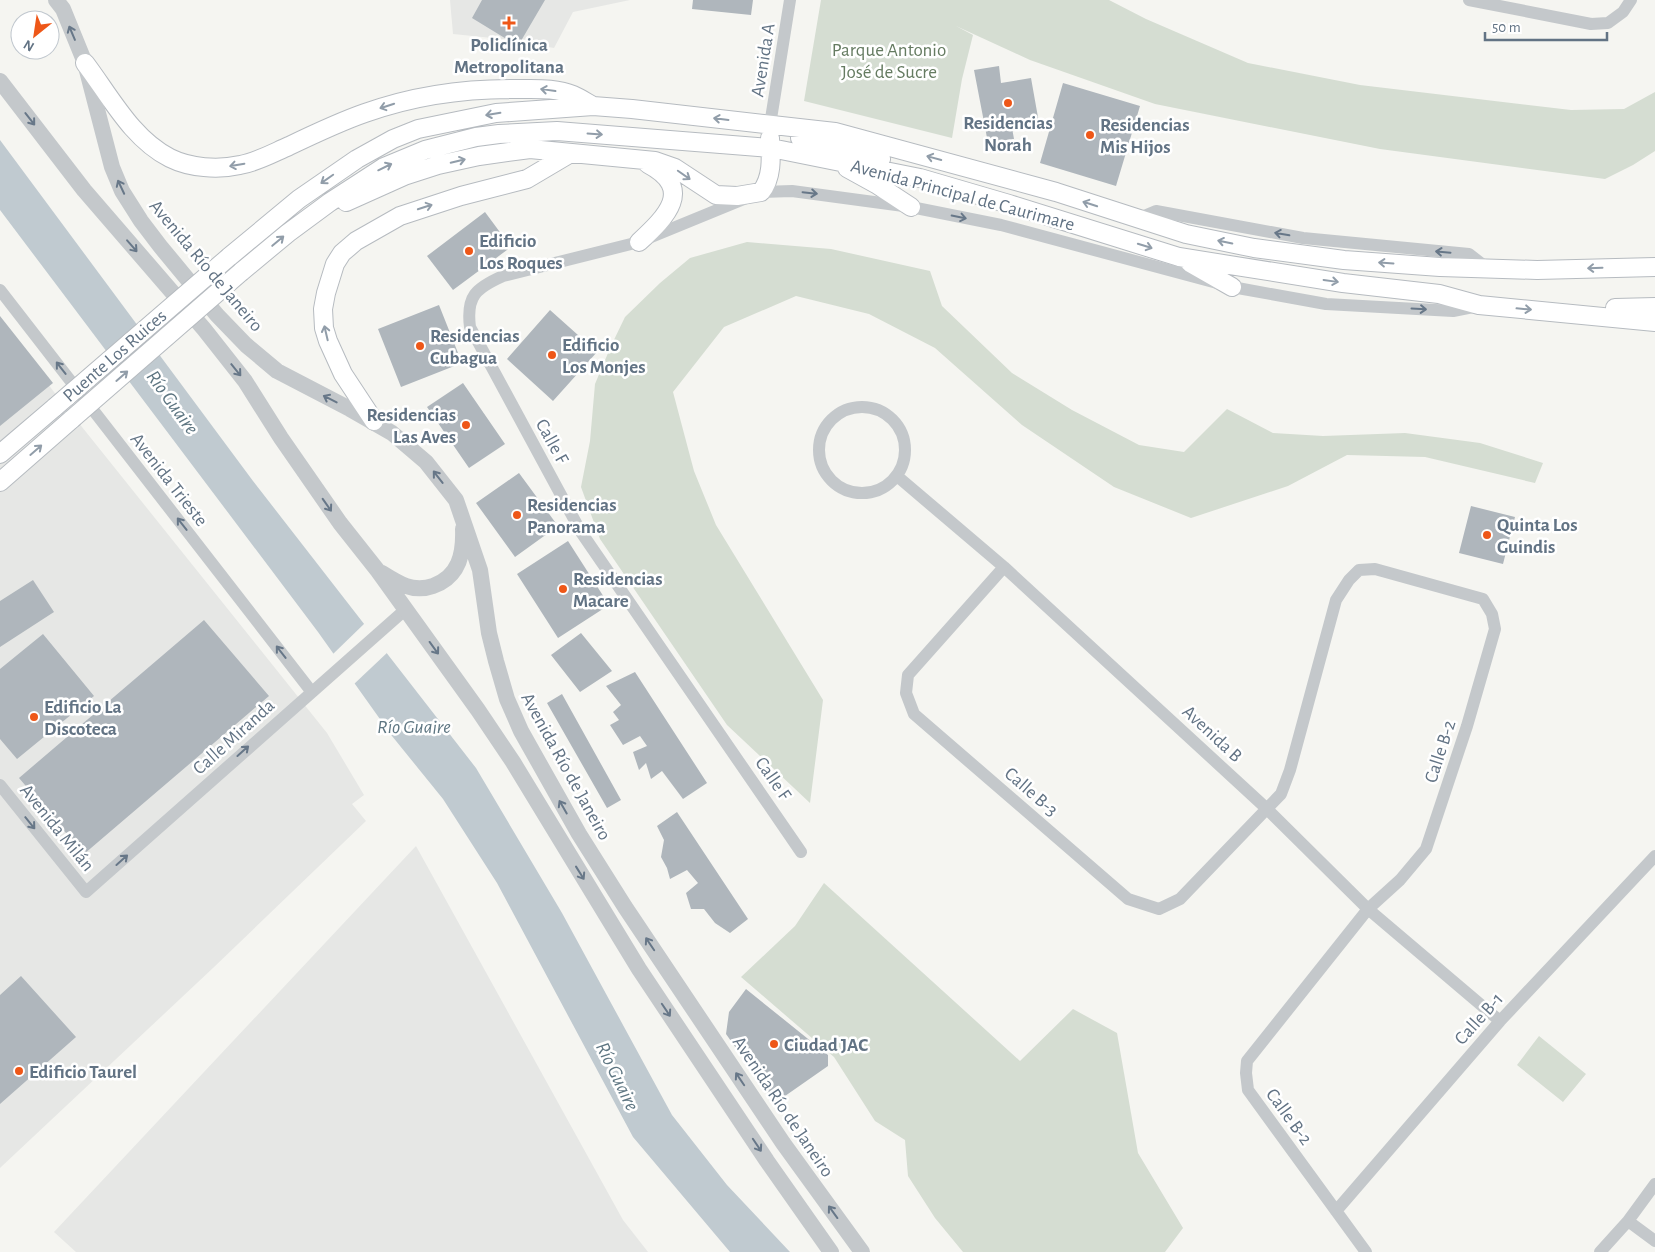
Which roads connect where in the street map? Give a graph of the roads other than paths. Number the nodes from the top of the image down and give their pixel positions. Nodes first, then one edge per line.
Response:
1 (56, 0) edge
2 (790, 0) edge
3 (1469, 0) edge
4 (1631, 0) edge
5 (85, 63) junction
6 (0, 80) edge
7 (593, 106) junction
8 (770, 125) junction
9 (771, 148) junction
10 (571, 153) junction
11 (639, 159) junction
12 (828, 159) junction
13 (762, 192) junction
14 (330, 202) junction
15 (911, 207) junction
16 (1020, 208) junction
17 (639, 242) junction
18 (229, 257) joint
19 (1179, 257) junction
20 (1651, 269) edge
21 (241, 272) joint
22 (1232, 287) junction
23 (0, 290) edge
24 (1479, 305) junction
25 (1655, 308) edge
26 (1568, 313) junction
27 (1655, 322) edge
28 (374, 421) junction
29 (0, 454) edge
30 (897, 476) junction
31 (0, 482) edge
32 (463, 518) junction
33 (1004, 567) junction
34 (378, 571) junction
35 (445, 581) junction
36 (406, 609) junction
37 (314, 688) junction
38 (0, 785) edge
39 (1266, 808) junction
40 (802, 852) dead end
41 (1655, 856) edge
42 (86, 892) joint
43 (1368, 910) junction
44 (1500, 1021) junction
45 (1655, 1184) edge
46 (1336, 1211) junction
47 (1628, 1221) junction
48 (1655, 1241) edge
49 (831, 1252) edge
50 (862, 1252) edge
51 (1366, 1252) edge
52 (1600, 1252) edge

5 -> 1 street, Avenida Río de Janeiro
2 - 8 street, Avenida A
3 - 4 street
7 -> 5 main road
28 -> 5 street, Avenida Río de Janeiro
6 -> 34 street
8 -> 7 main road, Avenida Principal de Caurimare
7 -> 18 main road, Avenida Principal de Caurimare
8 - 9 main road
8 - 16 main road
20 -> 8 main road, Avenida Principal de Caurimare
9 - 12 main road, Avenida Principal de Caurimare
9 - 13 main road
14 -> 9 main road, Avenida Principal de Caurimare
10 - 11 main road
14 -> 10 main road
28 -> 10 main road
11 -> 13 main road
11 - 17 main road
12 - 15 main road
12 - 16 main road, Avenida Principal de Caurimare
13 -> 15 street, Avenida Principal de Caurimare
13 - 17 street, Calle F
21 -> 14 main road, Avenida Principal de Caurimare
15 -> 22 street, Avenida Principal de Caurimare
16 -> 19 main road, Avenida Principal de Caurimare
17 - 40 street, Calle F
18 - 29 main road, Puente Los Ruices, bridge
19 - 22 main road
19 -> 24 main road, Avenida Principal de Caurimare
31 -> 21 main road, Puente Los Ruices, bridge
22 -> 24 street, Avenida Principal de Caurimare
37 -> 23 street, Avenida Trieste
24 -> 26 main road, Avenida Principal de Caurimare
25 - 26 main road
26 - 27 main road, Avenida Principal de Caurimare
32 -> 28 street, Avenida Río de Janeiro
30 - 30 street
30 - 33 street, Avenida B
32 - 35 street
50 -> 32 street, Avenida Río de Janeiro
33 - 39 street, Avenida B
33 - 39 street, Calle B-3
34 - 35 street
34 - 36 street
35 - 36 street
36 - 37 street, Calle Miranda
36 -> 49 street
42 -> 37 street, Calle Miranda
38 -> 42 street, Avenida Milán
39 - 43 street, Avenida B
39 - 43 street, Calle B-2
41 - 44 street, Calle B-1
43 - 44 street, Avenida B
43 - 46 street, Calle B-2
44 - 46 street, Calle B-1
45 - 47 street
46 - 51 street, Calle B-2
47 - 48 street
47 - 52 street

